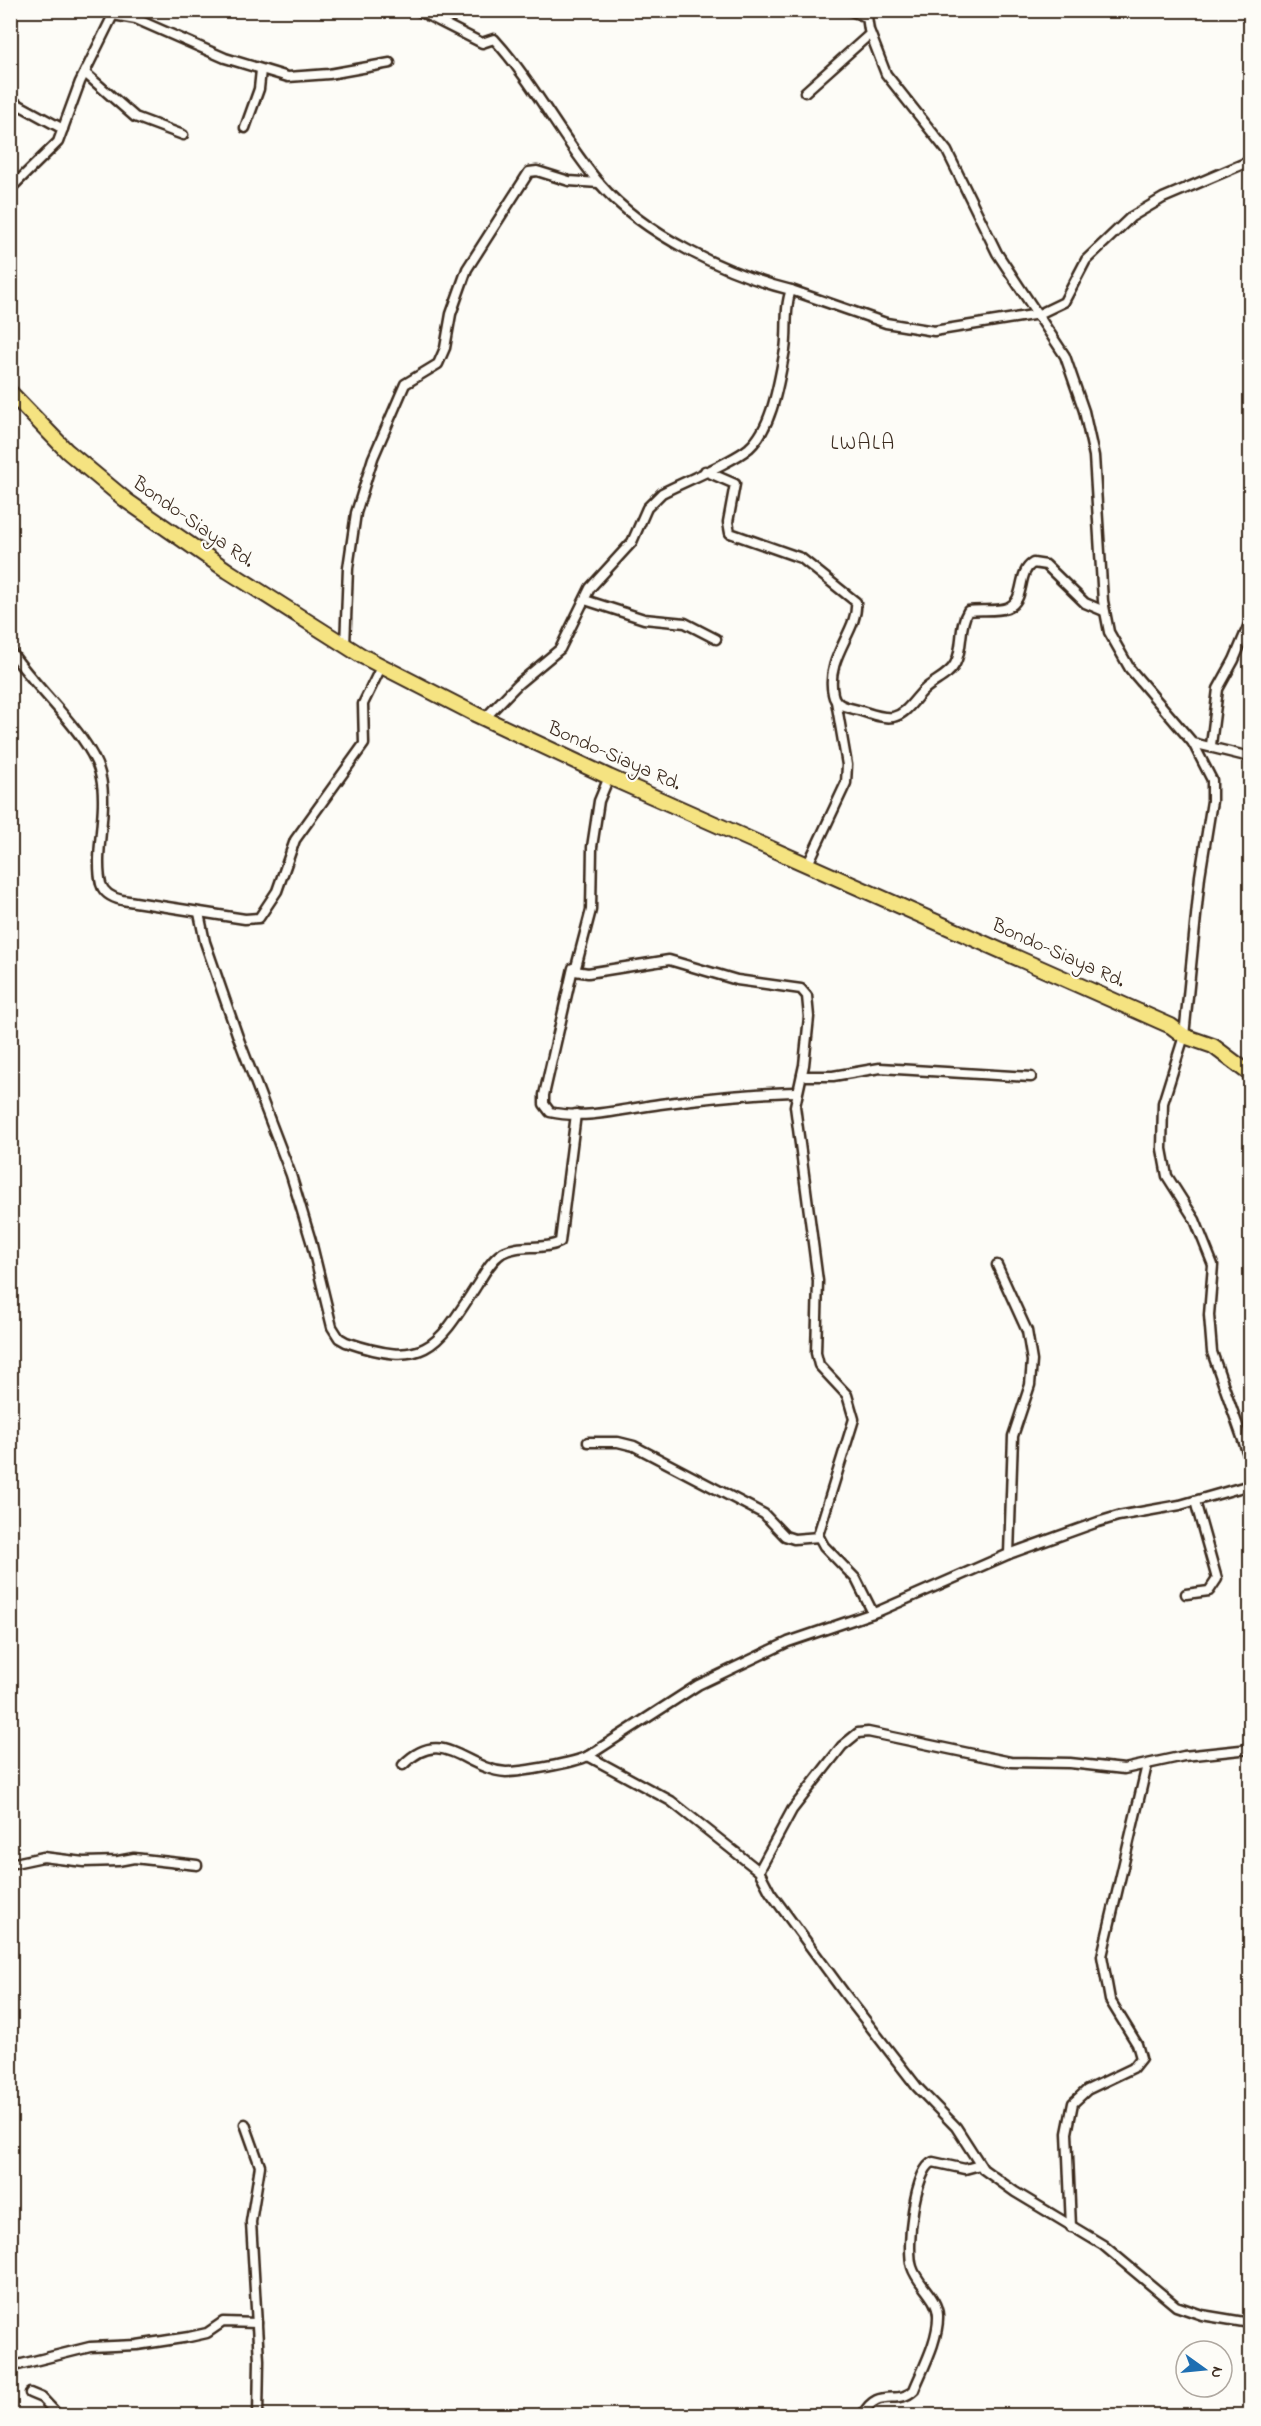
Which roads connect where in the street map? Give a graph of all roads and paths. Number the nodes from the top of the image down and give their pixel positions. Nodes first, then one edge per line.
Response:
1 (417, 10) edge
2 (849, 10) edge
3 (114, 13) edge
4 (866, 14) edge
5 (870, 34) junction
6 (390, 63) dead end
7 (261, 70) junction
8 (85, 73) junction
9 (805, 92) dead end
10 (10, 100) edge
11 (245, 128) dead end
12 (63, 129) junction
13 (183, 135) dead end
14 (1251, 161) edge
15 (599, 183) junction
16 (10, 189) edge
17 (791, 290) junction
18 (1039, 314) junction
19 (10, 392) edge
20 (705, 471) junction
21 (585, 600) junction
22 (1104, 611) junction
23 (1251, 622) edge
24 (716, 639) dead end
25 (345, 646) junction
26 (10, 650) edge
27 (382, 666) junction
28 (836, 701) junction
29 (485, 718) junction
30 (1193, 743) junction
31 (1211, 745) junction
32 (1251, 757) edge
33 (609, 777) junction
34 (808, 864) junction
35 (200, 914) junction
36 (573, 968) junction
37 (1184, 1036) junction
38 (1251, 1074) edge
39 (802, 1076) junction
40 (1031, 1077) dead end
41 (797, 1092) junction
42 (576, 1114) junction
43 (997, 1264) dead end
44 (588, 1442) dead end
45 (1251, 1460) edge
46 (1251, 1485) edge
47 (1195, 1501) junction
48 (819, 1537) junction
49 (1009, 1554) junction
50 (1186, 1594) dead end
51 (873, 1613) junction
52 (1251, 1749) edge
53 (588, 1756) junction
54 (403, 1765) dead end
55 (1147, 1765) junction
56 (10, 1864) edge
57 (196, 1865) dead end
58 (759, 1871) junction
59 (245, 2124) dead end
60 (980, 2165) junction
61 (1071, 2227) junction
62 (257, 2323) junction
63 (1251, 2323) edge
64 (10, 2367) edge
65 (30, 2393) dead end
66 (59, 2415) edge
67 (258, 2415) edge
68 (862, 2415) edge

1 - 15 street
2 - 4 street
3 - 7 street
3 - 8 street
4 - 5 street
5 - 9 street
5 - 18 street
6 - 7 street
7 - 11 street
8 - 12 street
8 - 13 street
10 - 12 street
12 - 16 street
14 - 18 street
15 - 17 street
15 - 25 street
17 - 18 street
17 - 20 street
18 - 22 street
19 - 25 highway, Bondo-Siaya Rd.
20 - 21 street
20 - 28 street
21 - 24 street
21 - 29 street
22 - 28 street
22 - 30 street
23 - 31 street
25 - 27 highway, Bondo-Siaya Rd.
26 - 35 street
27 - 29 highway, Bondo-Siaya Rd.
27 - 35 street
28 - 34 street
29 - 33 highway, Bondo-Siaya Rd.
30 - 31 street
30 - 37 street
31 - 32 street
33 - 34 highway, Bondo-Siaya Rd.
33 - 36 street
34 - 37 highway, Bondo-Siaya Rd.
35 - 42 street
36 - 39 street
36 - 42 street
37 - 38 highway, Bondo-Siaya Rd.
37 - 45 street
39 - 40 street
39 - 41 street
41 - 42 street
41 - 48 street
43 - 49 street
44 - 48 street
46 - 47 street
47 - 49 street
47 - 50 street
48 - 51 street
49 - 51 street
51 - 53 street
52 - 55 street
53 - 54 street
53 - 58 street
55 - 58 street
55 - 61 street
56 - 57 street
58 - 60 street
59 - 62 street
60 - 61 street
60 - 68 street
61 - 63 street
62 - 64 street
62 - 67 street
65 - 66 street

